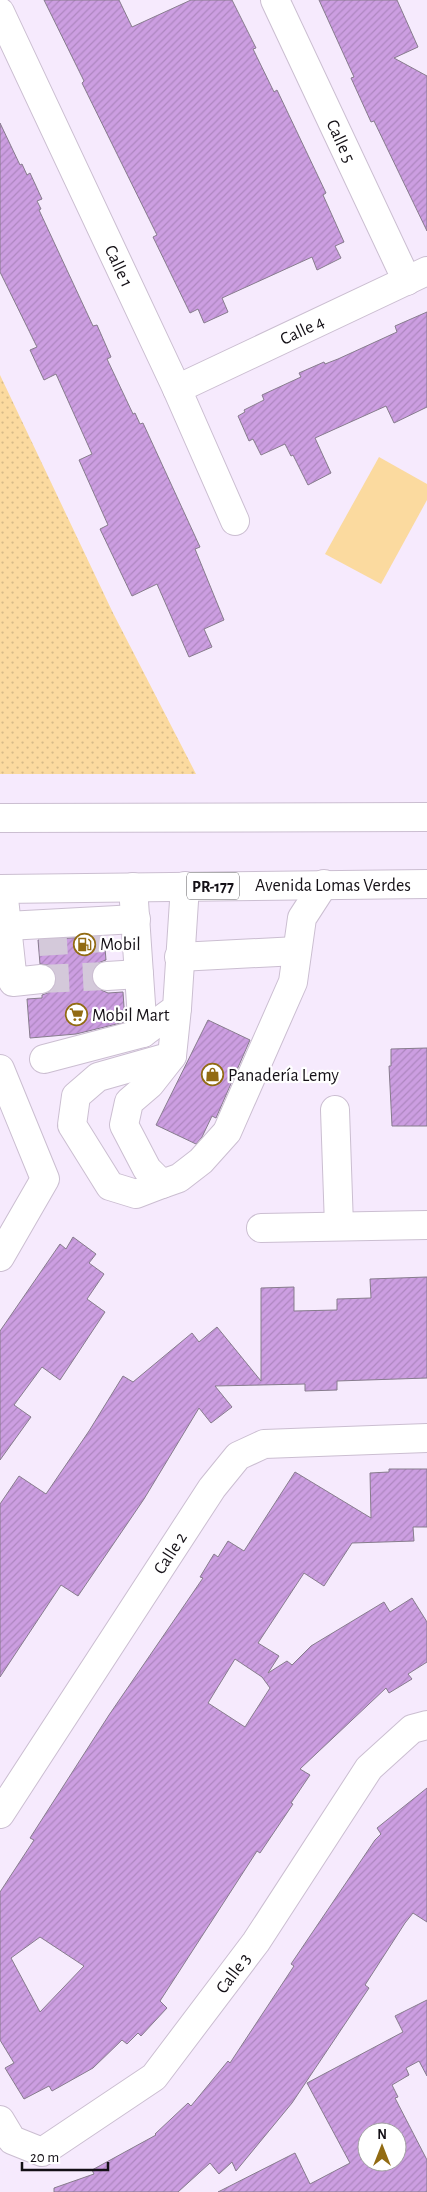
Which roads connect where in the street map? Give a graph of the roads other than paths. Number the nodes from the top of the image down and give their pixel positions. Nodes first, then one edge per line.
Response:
1 (274, 0) edge
2 (0, 12) edge
3 (417, 276) edge
4 (176, 389) junction
5 (235, 521) dead end
6 (427, 817) edge
7 (0, 818) edge
8 (324, 884) junction
9 (427, 884) edge
10 (185, 886) junction
11 (133, 887) junction
12 (2, 889) edge
13 (136, 928) junction
14 (8, 935) junction
15 (104, 938) tunnel mouth
16 (39, 942) tunnel mouth
17 (297, 951) junction
18 (179, 957) junction
19 (139, 974) junction
20 (107, 976) tunnel mouth
21 (41, 979) tunnel mouth
22 (176, 1008) junction
23 (143, 1033) junction
24 (172, 1056) junction
25 (44, 1060) dead end
26 (0, 1069) edge
27 (335, 1110) dead end
28 (162, 1184) junction
29 (427, 1225) edge
30 (339, 1226) junction
31 (261, 1228) dead end
32 (0, 1257) edge
33 (427, 1438) edge
34 (427, 1725) edge
35 (0, 1814) edge
36 (0, 2120) edge

1 - 3 main road, Calle 5
2 - 4 main road, Calle 1
3 - 4 main road, Calle 4
4 - 5 main road, Calle 1
6 - 7 main road
8 - 9 main road, Avenida Lomas Verdes / PR-177
8 - 10 main road, Avenida Lomas Verdes / PR-177
8 - 17 main road
10 - 11 main road, Avenida Lomas Verdes / PR-177
10 - 18 main road
11 - 12 main road, Avenida Lomas Verdes / PR-177
11 - 13 main road
12 - 14 main road
13 - 14 main road
13 - 15 main road
13 - 19 main road
14 - 16 main road
14 - 21 main road
17 - 18 main road
17 - 28 main road
18 - 22 main road
19 - 20 main road
19 - 23 main road
22 - 23 main road
22 - 24 main road
23 - 25 main road
24 - 28 main road
24 - 28 main road
26 - 32 main road
27 - 30 main road
29 - 30 main road
30 - 31 main road
33 - 35 main road, Calle 2
34 - 36 main road, Calle 3

